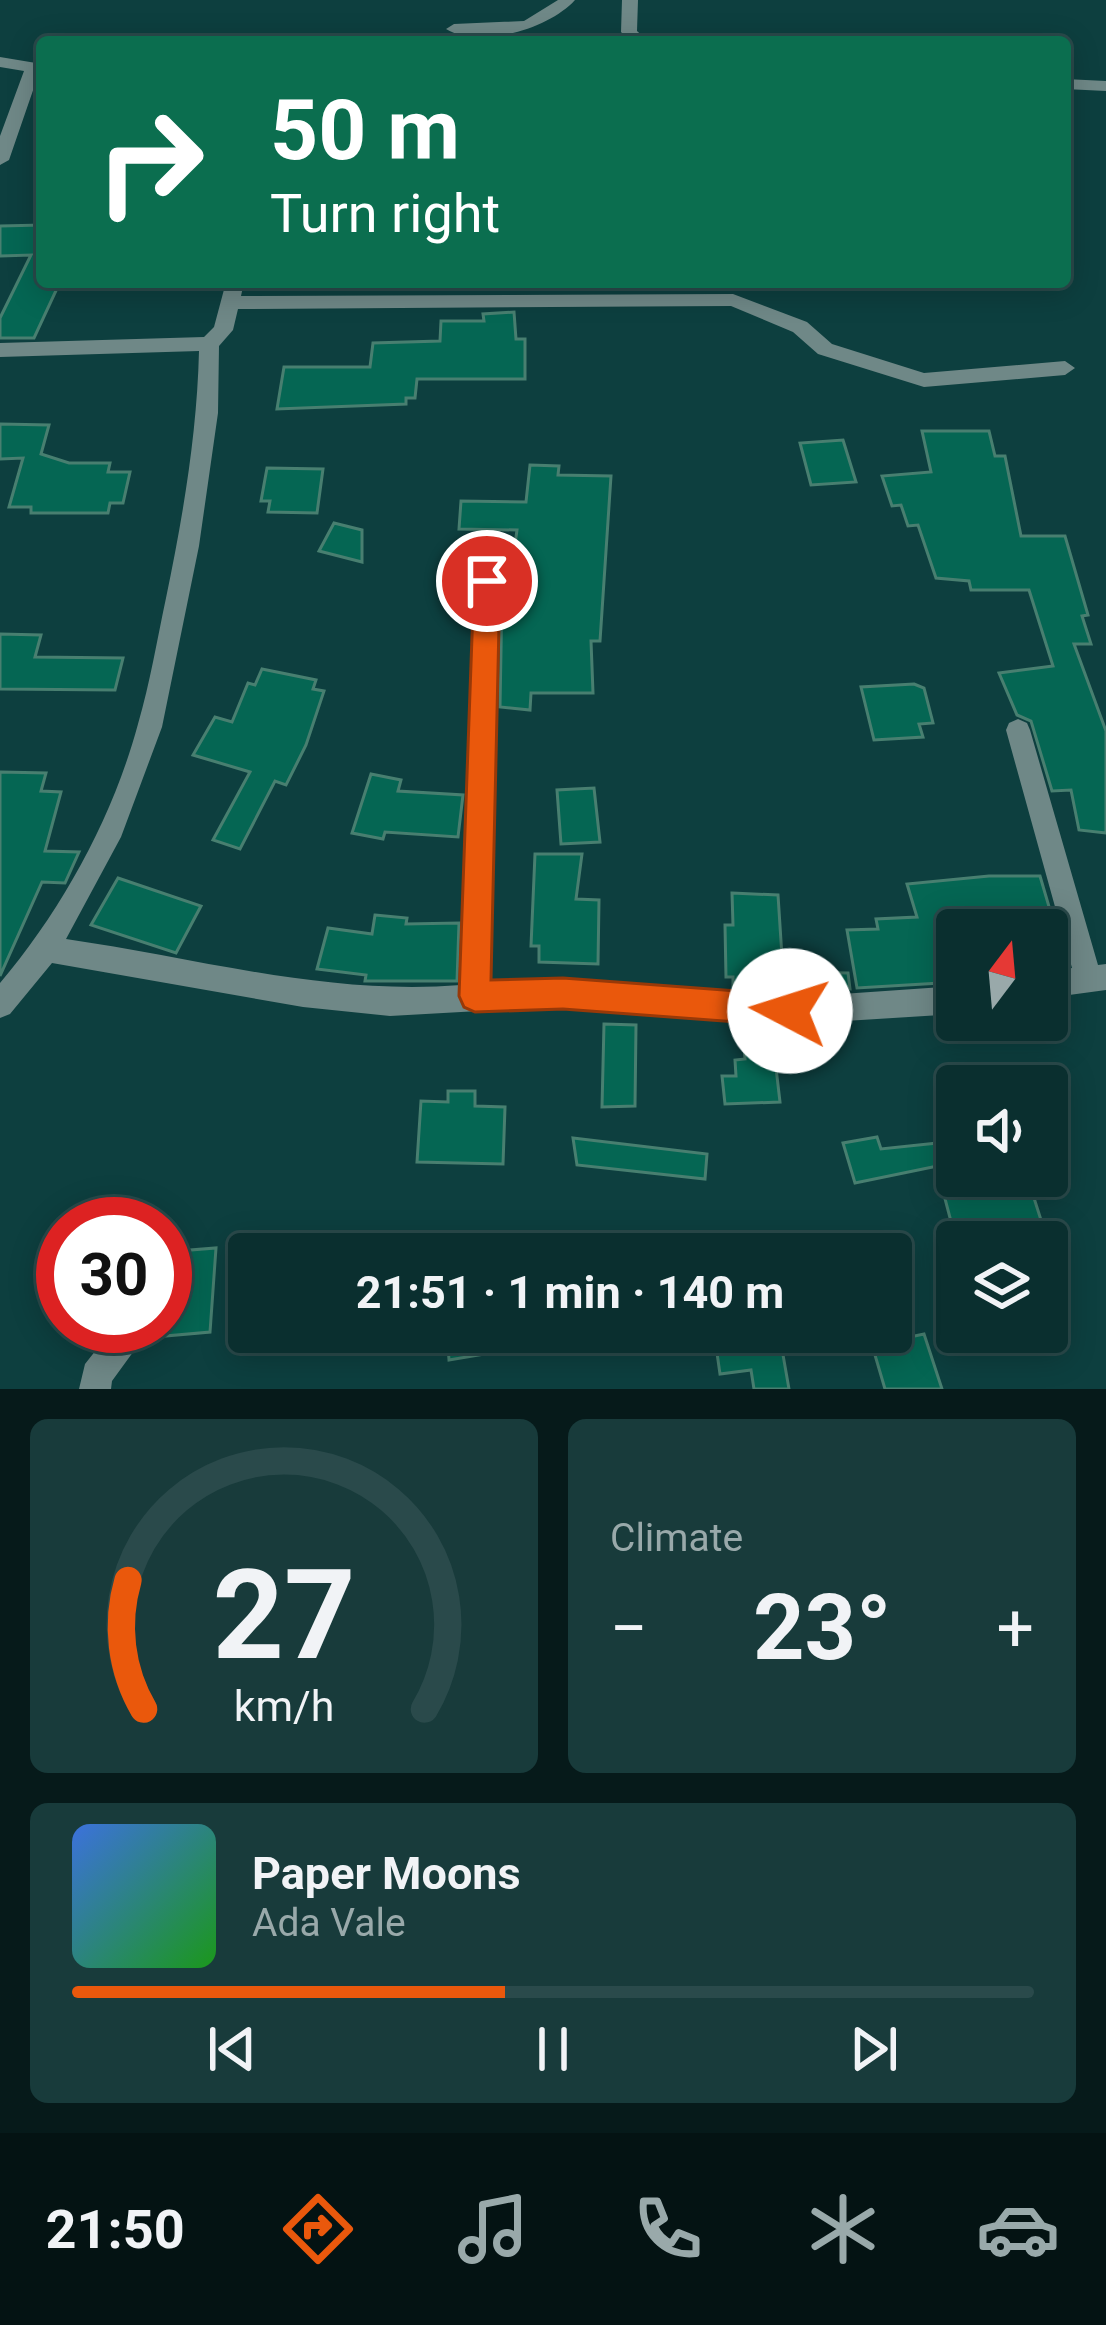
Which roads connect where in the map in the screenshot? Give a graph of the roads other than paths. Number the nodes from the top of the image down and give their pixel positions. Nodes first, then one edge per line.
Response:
1 (567, 0) edge
2 (630, 0) edge
3 (454, 29) dead end
4 (634, 36) edge
5 (0, 62) edge
6 (36, 68) edge
7 (36, 69) edge
8 (1071, 84) edge
9 (1106, 86) edge
10 (9, 106) edge
11 (0, 160) edge
12 (233, 292) edge
13 (209, 344) junction
14 (0, 350) edge
15 (1065, 368) dead end
16 (487, 581) dead end
17 (1018, 730) dead end
18 (46, 949) junction
19 (1097, 978) edge
20 (475, 996) junction
21 (936, 1003) edge
22 (0, 1004) edge
23 (114, 1353) edge
24 (95, 1389) edge

1 - 3 street
2 - 4 street
5 - 6 street
7 - 10 street
8 - 9 street
10 - 11 street
12 - 13 street
12 - 15 street
13 - 14 street
13 - 18 street
16 - 20 street
17 - 19 street
18 - 20 street
18 - 22 street
20 - 21 street
23 - 24 street

